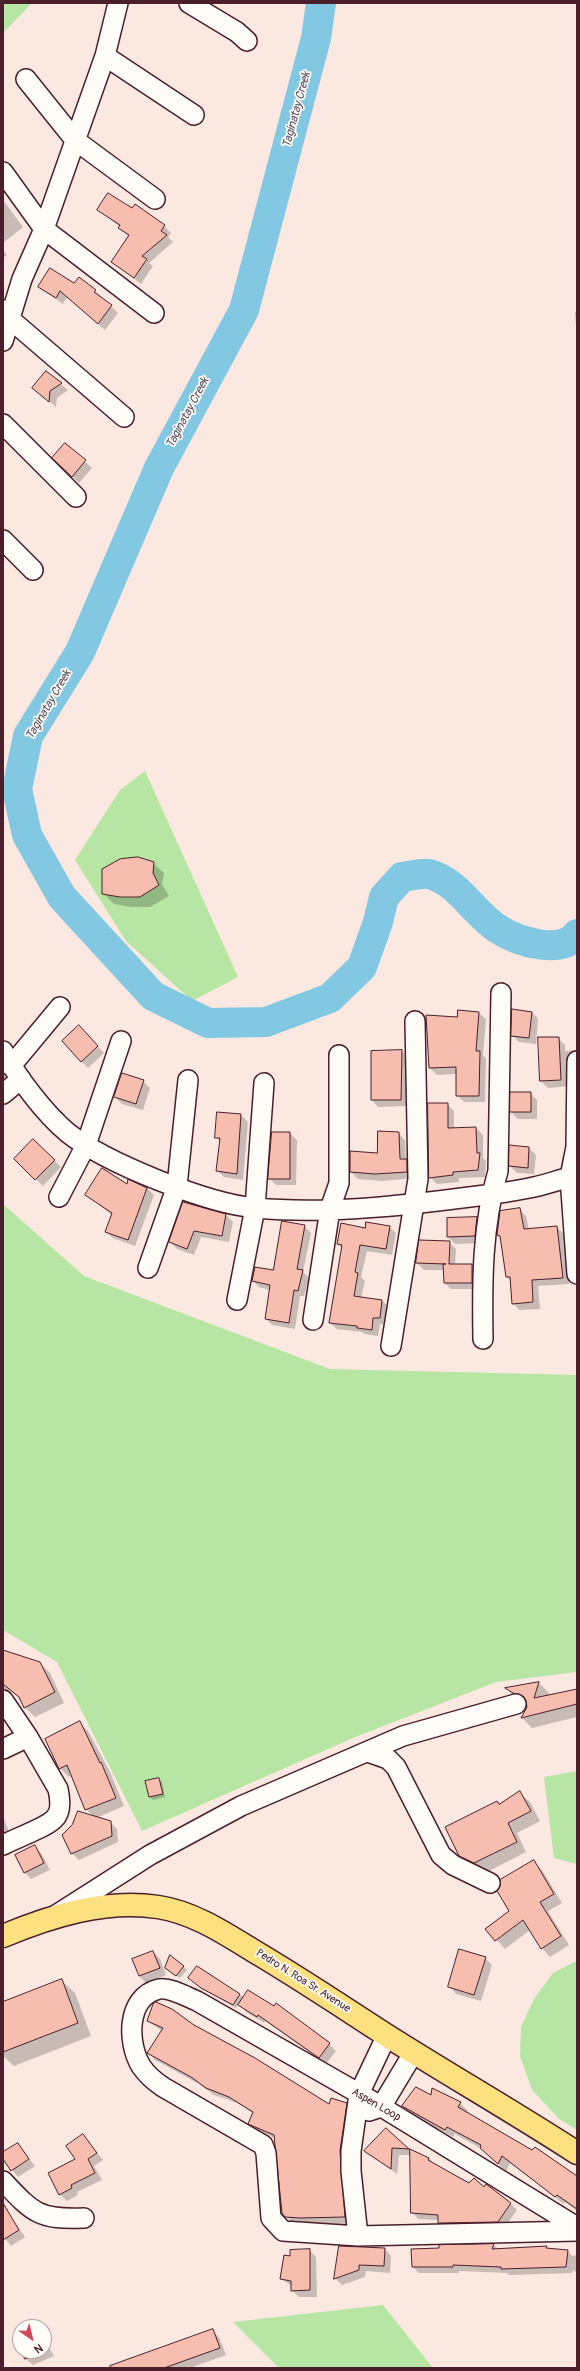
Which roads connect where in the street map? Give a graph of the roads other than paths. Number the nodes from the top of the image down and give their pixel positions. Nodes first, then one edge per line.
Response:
1 (118, 3) edge
2 (189, 3) edge
3 (247, 41) dead end
4 (105, 56) junction
5 (26, 79) dead end
6 (194, 115) dead end
7 (75, 140) junction
8 (3, 172) edge
9 (155, 199) dead end
10 (44, 229) junction
11 (154, 313) dead end
12 (6, 314) edge
13 (3, 341) edge
14 (124, 417) dead end
15 (3, 424) edge
16 (76, 497) dead end
17 (3, 540) edge
18 (33, 570) dead end
19 (501, 993) dead end
20 (60, 1007) dead end
21 (415, 1021) dead end
22 (121, 1041) dead end
23 (338, 1055) dead end
24 (577, 1061) edge
25 (12, 1065) edge
26 (188, 1080) dead end
27 (264, 1083) dead end
28 (3, 1094) edge
29 (86, 1145) junction
30 (574, 1176) edge
31 (177, 1186) junction
32 (491, 1194) junction
33 (59, 1197) dead end
34 (413, 1203) junction
35 (255, 1208) junction
36 (330, 1209) junction
37 (148, 1268) dead end
38 (577, 1274) edge
39 (237, 1300) dead end
40 (313, 1320) dead end
41 (483, 1339) dead end
42 (391, 1346) dead end
43 (3, 1700) edge
44 (516, 1704) dead end
45 (28, 1737) junction
46 (3, 1749) edge
47 (368, 1752) junction
48 (3, 1845) edge
49 (490, 1883) dead end
50 (52, 1918) junction
51 (3, 1936) edge
52 (387, 2035) junction
53 (414, 2052) junction
54 (358, 2094) junction
55 (381, 2107) junction
56 (356, 2116) junction
57 (577, 2153) edge
58 (3, 2181) edge
59 (84, 2218) dead end
60 (577, 2227) edge
61 (577, 2231) edge
62 (358, 2236) junction

1 - 4 street
2 - 3 street
4 - 6 street
4 - 7 street
5 - 7 street
7 - 9 street
7 - 10 street
8 - 10 street
10 - 11 street
10 - 12 street
12 - 13 street
12 - 14 street
15 - 16 street
17 - 18 street
19 - 32 street
20 - 25 street
21 - 34 street
22 - 29 street
23 - 36 street
24 - 30 street
25 - 28 street
25 - 29 street
26 - 31 street
27 - 35 street
29 - 31 street
29 - 33 street
30 - 32 street
30 - 38 street
31 - 35 street
31 - 37 street
32 - 34 street
32 - 41 street
34 - 36 street
34 - 42 street
35 - 36 street
35 - 39 street
36 - 40 street
43 - 45 street
44 - 47 street
45 - 46 street
45 - 48 street
47 - 49 street
47 - 50 street
50 - 51 main road, Pedro N. Roa Sr. Avenue
50 - 52 main road, Pedro N. Roa Sr. Avenue
52 - 53 main road, Pedro N. Roa Sr. Avenue
52 - 54 street
53 - 55 street
53 - 57 main road, Pedro N. Roa Sr. Avenue
54 - 55 street, Aspen Loop
54 - 56 street
54 - 62 street, Aspen Loop
55 - 56 street
55 - 60 street, Aspen Loop
56 - 62 street
58 - 59 street
61 - 62 street

